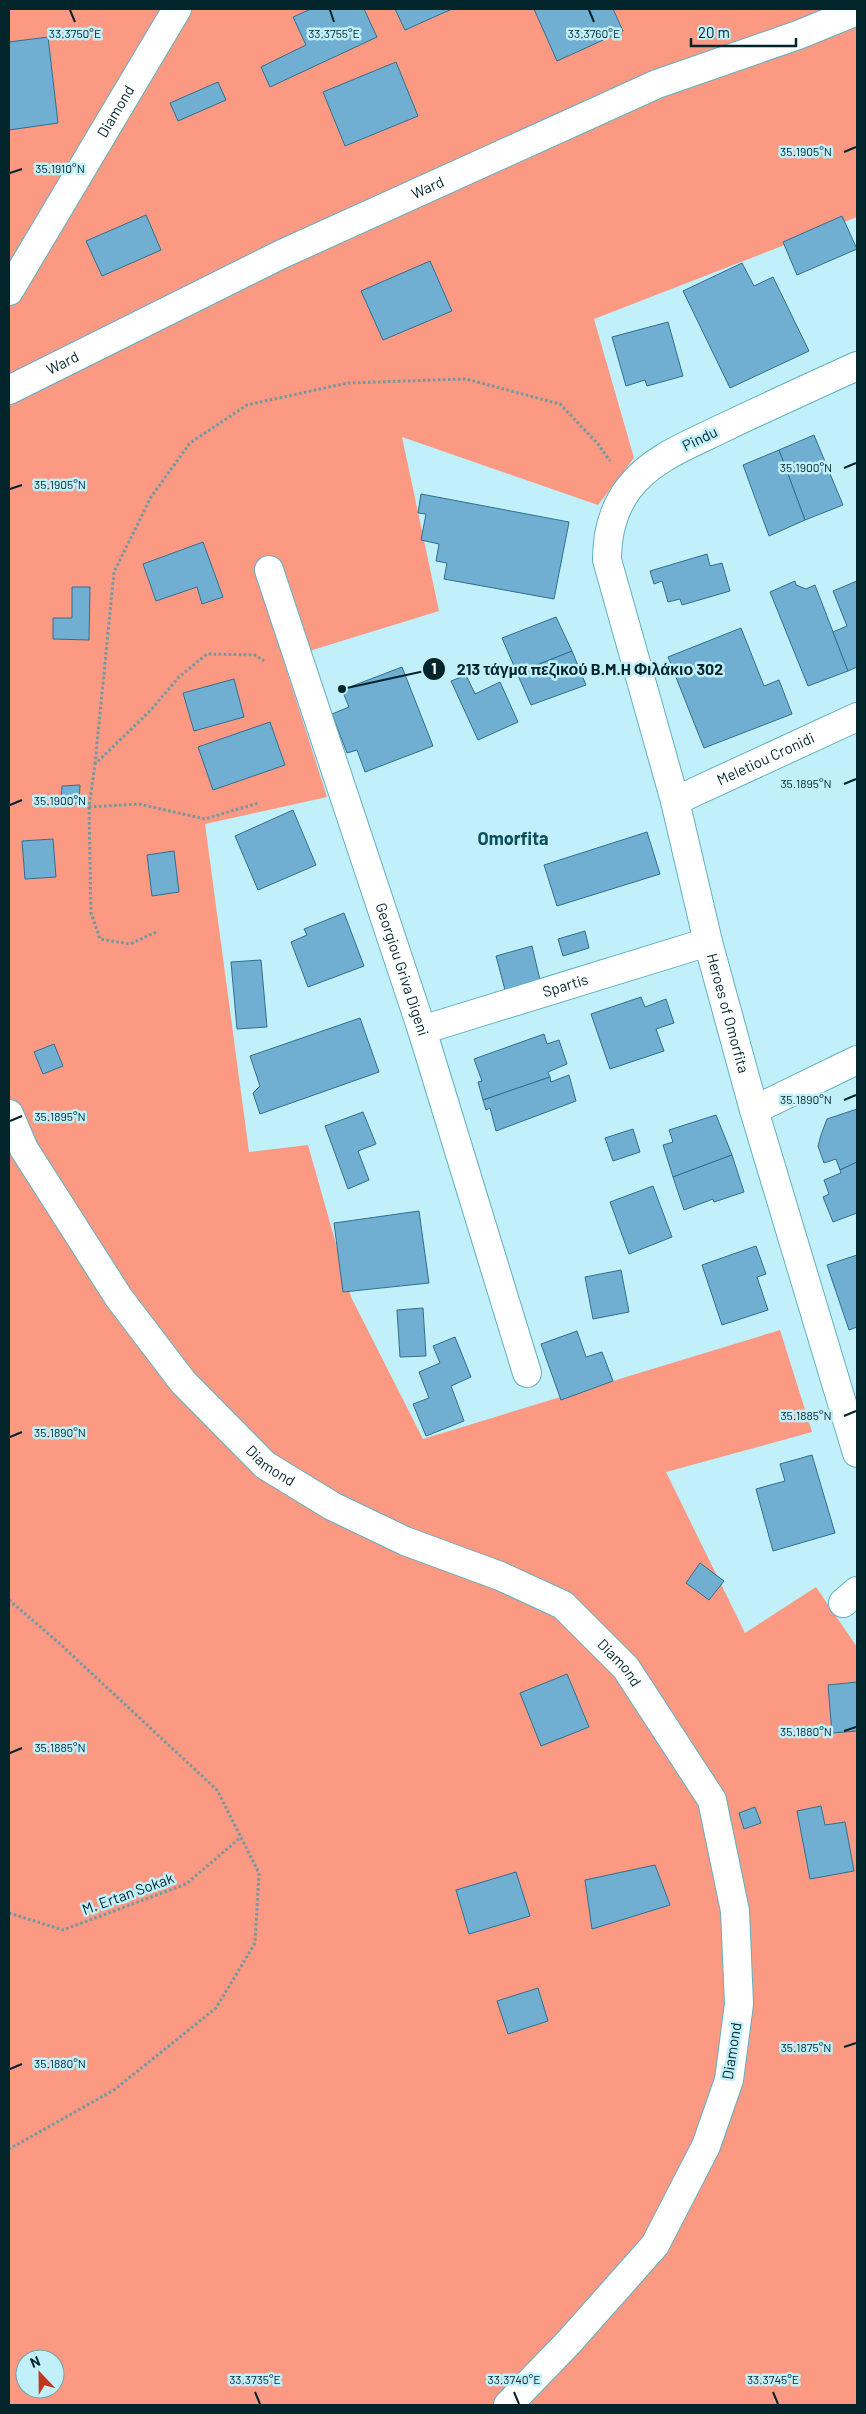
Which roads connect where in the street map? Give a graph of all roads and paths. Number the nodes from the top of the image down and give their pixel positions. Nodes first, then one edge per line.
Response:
1 (177, 9) edge
2 (857, 11) edge
3 (9, 291) edge
4 (857, 366) edge
5 (9, 390) edge
6 (629, 488) junction
7 (269, 570) dead end
8 (610, 570) joint
9 (307, 688) junction
10 (857, 717) edge
11 (95, 764) junction
12 (675, 801) junction
13 (258, 803) dead end
14 (89, 807) junction
15 (156, 932) dead end
16 (708, 942) junction
17 (422, 1030) junction
18 (857, 1060) edge
19 (754, 1110) junction
20 (9, 1114) edge
21 (527, 1373) dead end
22 (857, 1453) edge
23 (9, 1600) edge
24 (241, 1838) junction
25 (9, 1913) edge
26 (9, 2149) edge
27 (508, 2405) edge

1 - 3 street, Diamond
2 - 5 street, Ward
4 - 6 street, Pindu
6 - 8 street, Pindu
6 - 11 path
7 - 9 street, Georgiou Griva Digeni
8 - 12 street, Heroes of Omorfita
9 - 11 path
9 - 17 street, Georgiou Griva Digeni
10 - 12 street, Meletiou Cronidi
11 - 14 path
12 - 16 street, Heroes of Omorfita
13 - 14 path
14 - 15 path
16 - 17 street, Spartis
16 - 19 street, Heroes of Omorfita
17 - 21 street, Georgiou Griva Digeni
18 - 19 street
19 - 22 street, Heroes of Omorfita
20 - 27 street, Diamond
23 - 24 path
24 - 25 path, M. Ertan Sokak
24 - 26 path

